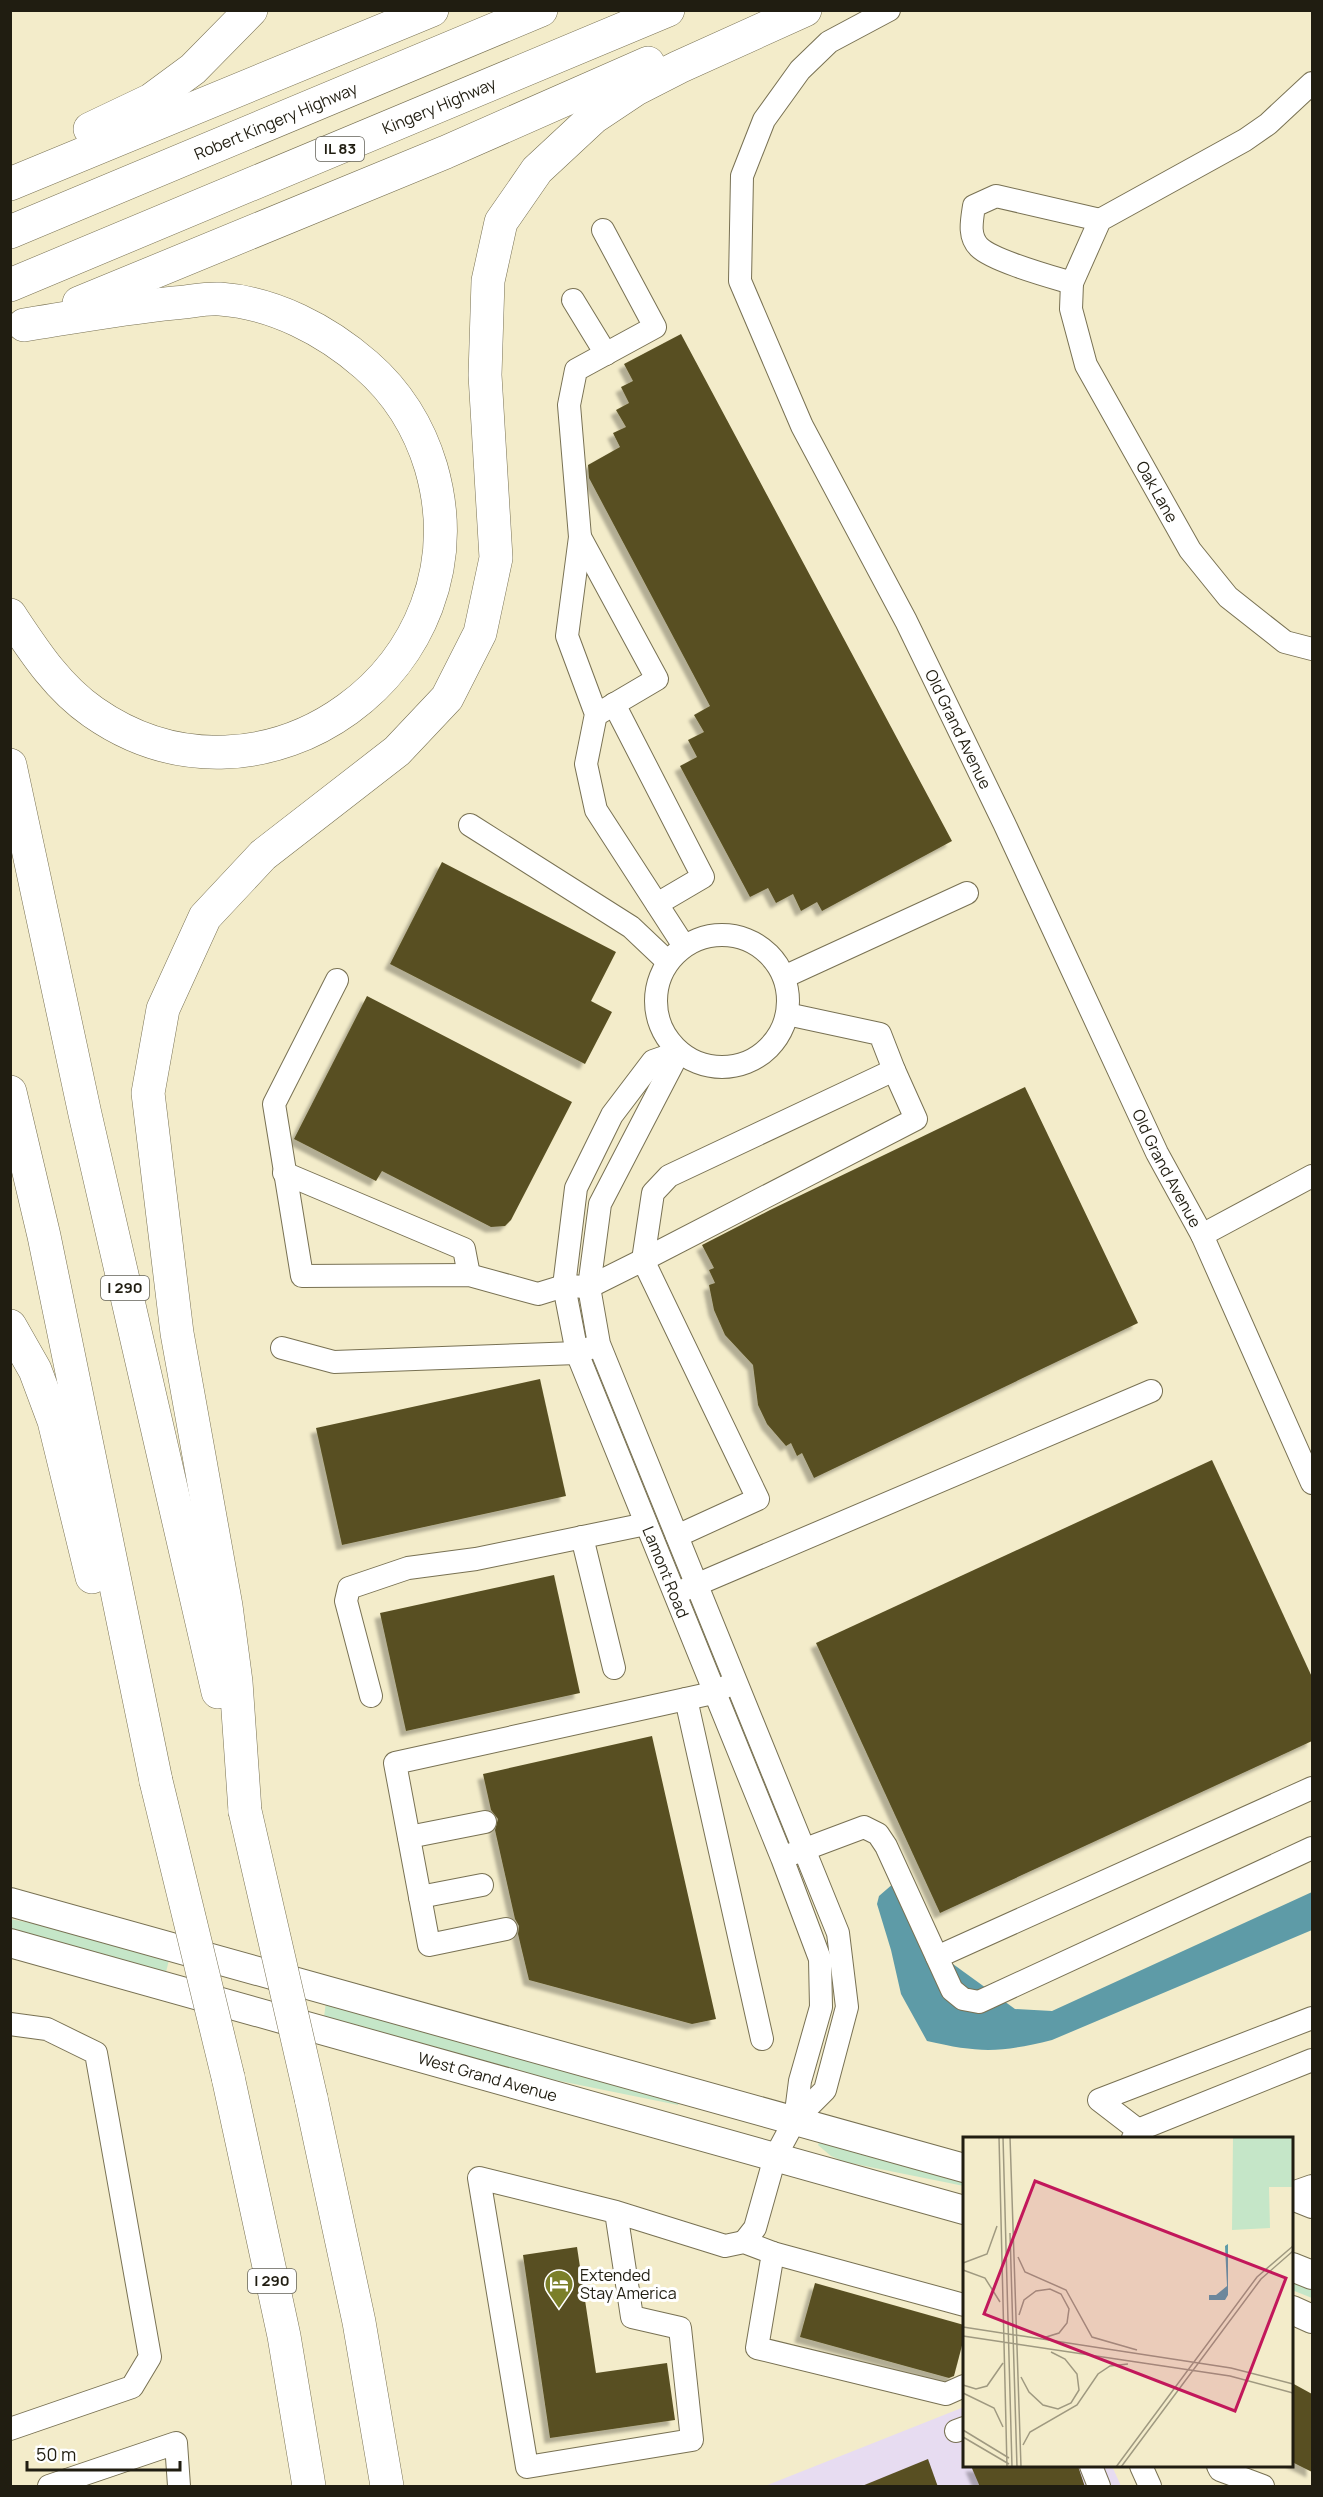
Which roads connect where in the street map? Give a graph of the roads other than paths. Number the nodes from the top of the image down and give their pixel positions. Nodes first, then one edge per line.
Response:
1 (251, 10) edge
2 (432, 10) edge
3 (541, 10) edge
4 (668, 10) edge
5 (767, 10) edge
6 (805, 10) edge
7 (889, 10) edge
8 (1312, 84) edge
9 (10, 170) edge
10 (10, 184) edge
11 (1100, 220) junction
12 (603, 230) dead end
13 (10, 232) edge
14 (1072, 283) junction
15 (10, 285) edge
16 (573, 300) dead end
17 (17, 328) edge
18 (606, 354) junction
19 (580, 537) junction
20 (10, 615) edge
21 (1312, 649) edge
22 (605, 709) junction
23 (10, 765) edge
24 (470, 825) dead end
25 (967, 893) dead end
26 (657, 904) junction
27 (684, 946) junction
28 (668, 962) junction
29 (784, 977) junction
30 (337, 980) dead end
31 (787, 1014) junction
32 (679, 1052) junction
33 (894, 1070) junction
34 (10, 1092) edge
35 (612, 1115) junction
36 (637, 1128) junction
37 (285, 1173) junction
38 (1312, 1176) edge
39 (1202, 1235) junction
40 (643, 1260) junction
41 (469, 1275) junction
42 (564, 1286) junction
43 (589, 1287) junction
44 (10, 1326) edge
45 (599, 1344) junction
46 (282, 1348) dead end
47 (577, 1353) junction
48 (1151, 1391) dead end
49 (1312, 1483) edge
50 (646, 1524) junction
51 (677, 1536) junction
52 (582, 1537) junction
53 (698, 1585) junction
54 (674, 1593) junction
55 (614, 1668) dead end
56 (736, 1680) junction
57 (713, 1693) junction
58 (371, 1696) dead end
59 (686, 1699) junction
60 (156, 1781) junction
61 (1312, 1788) edge
62 (245, 1811) junction
63 (485, 1822) dead end
64 (409, 1837) junction
65 (1312, 1848) edge
66 (806, 1849) junction
67 (782, 1858) junction
68 (482, 1884) dead end
69 (420, 1897) junction
70 (10, 1902) edge
71 (506, 1929) dead end
72 (10, 1943) edge
73 (937, 1957) junction
74 (1312, 2018) edge
75 (10, 2024) edge
76 (762, 2039) dead end
77 (1312, 2060) edge
78 (795, 2120) junction
79 (1142, 2136) edge
80 (775, 2157) junction
81 (963, 2168) edge
82 (1312, 2186) edge
83 (1293, 2193) edge
84 (1293, 2199) edge
85 (1312, 2207) edge
86 (963, 2210) edge
87 (616, 2212) junction
88 (744, 2242) junction
89 (773, 2253) junction
90 (1293, 2267) edge
91 (1312, 2275) edge
92 (963, 2305) edge
93 (1293, 2310) edge
94 (1312, 2319) edge
95 (963, 2386) edge
96 (10, 2429) edge
97 (1091, 2467) edge
98 (1142, 2467) edge
99 (1218, 2467) edge
100 (49, 2487) edge
101 (179, 2487) edge
102 (309, 2487) edge
103 (387, 2487) edge
104 (1099, 2487) edge
105 (1150, 2487) edge
106 (1263, 2487) edge

1 - 9 highway
2 - 10 highway
3 - 13 highway, Robert Kingery Highway
4 - 15 highway, Kingery Highway / IL 83
5 - 17 highway
6 - 62 highway
7 - 39 street, Old Grand Avenue
8 - 11 street
11 - 14 street, Oak Lane
11 - 14 street
12 - 18 street
14 - 21 street, Oak Lane
16 - 18 street
17 - 20 highway
18 - 19 street
19 - 22 street
19 - 22 street
22 - 26 street
22 - 26 street
23 - 62 highway, I 290
24 - 28 street
25 - 29 street
26 - 27 street
27 - 28 street
27 - 29 street
28 - 32 street
29 - 31 street
30 - 37 street
31 - 32 street
31 - 33 street
32 - 35 street, Lamont Road
32 - 36 street, Lamont Road
33 - 40 street
33 - 40 street
34 - 60 highway, I 290
35 - 36 street
35 - 42 street, Lamont Road
36 - 43 street, Lamont Road
37 - 41 street
37 - 41 street
38 - 39 street
39 - 49 street, Old Grand Avenue
40 - 43 street
40 - 51 street
41 - 42 street
42 - 43 street
42 - 47 street, Lamont Road
43 - 45 street, Lamont Road
44 - 60 highway
45 - 47 street
45 - 51 street, Lamont Road
46 - 47 street
47 - 50 street, Lamont Road
48 - 53 street
50 - 52 street
50 - 54 street, Lamont Road
51 - 53 street, Lamont Road
52 - 55 street
52 - 58 street
53 - 54 street
53 - 56 street, Lamont Road
54 - 57 street, Lamont Road
56 - 57 street
56 - 66 street, Lamont Road
57 - 59 street
57 - 67 street, Lamont Road
59 - 64 street
59 - 76 street
60 - 102 highway, I 290, bridge
61 - 73 street
62 - 103 highway, I 290, bridge
63 - 64 street
64 - 69 street
65 - 73 street
66 - 67 street
66 - 73 street
66 - 78 street, Lamont Road
67 - 78 street, Lamont Road
68 - 69 street
69 - 71 street
70 - 78 main road
72 - 80 main road, West Grand Avenue
74 - 79 street
75 - 96 street
77 - 79 street
78 - 80 street, Lamont Road
78 - 81 main road
80 - 86 main road, West Grand Avenue
80 - 88 street, Lamont Road
82 - 83 street
84 - 85 street
87 - 87 street
87 - 88 street
88 - 89 street
89 - 92 street
89 - 95 street
90 - 91 main road
93 - 94 main road
97 - 104 street
98 - 105 street
99 - 106 street
100 - 101 street

